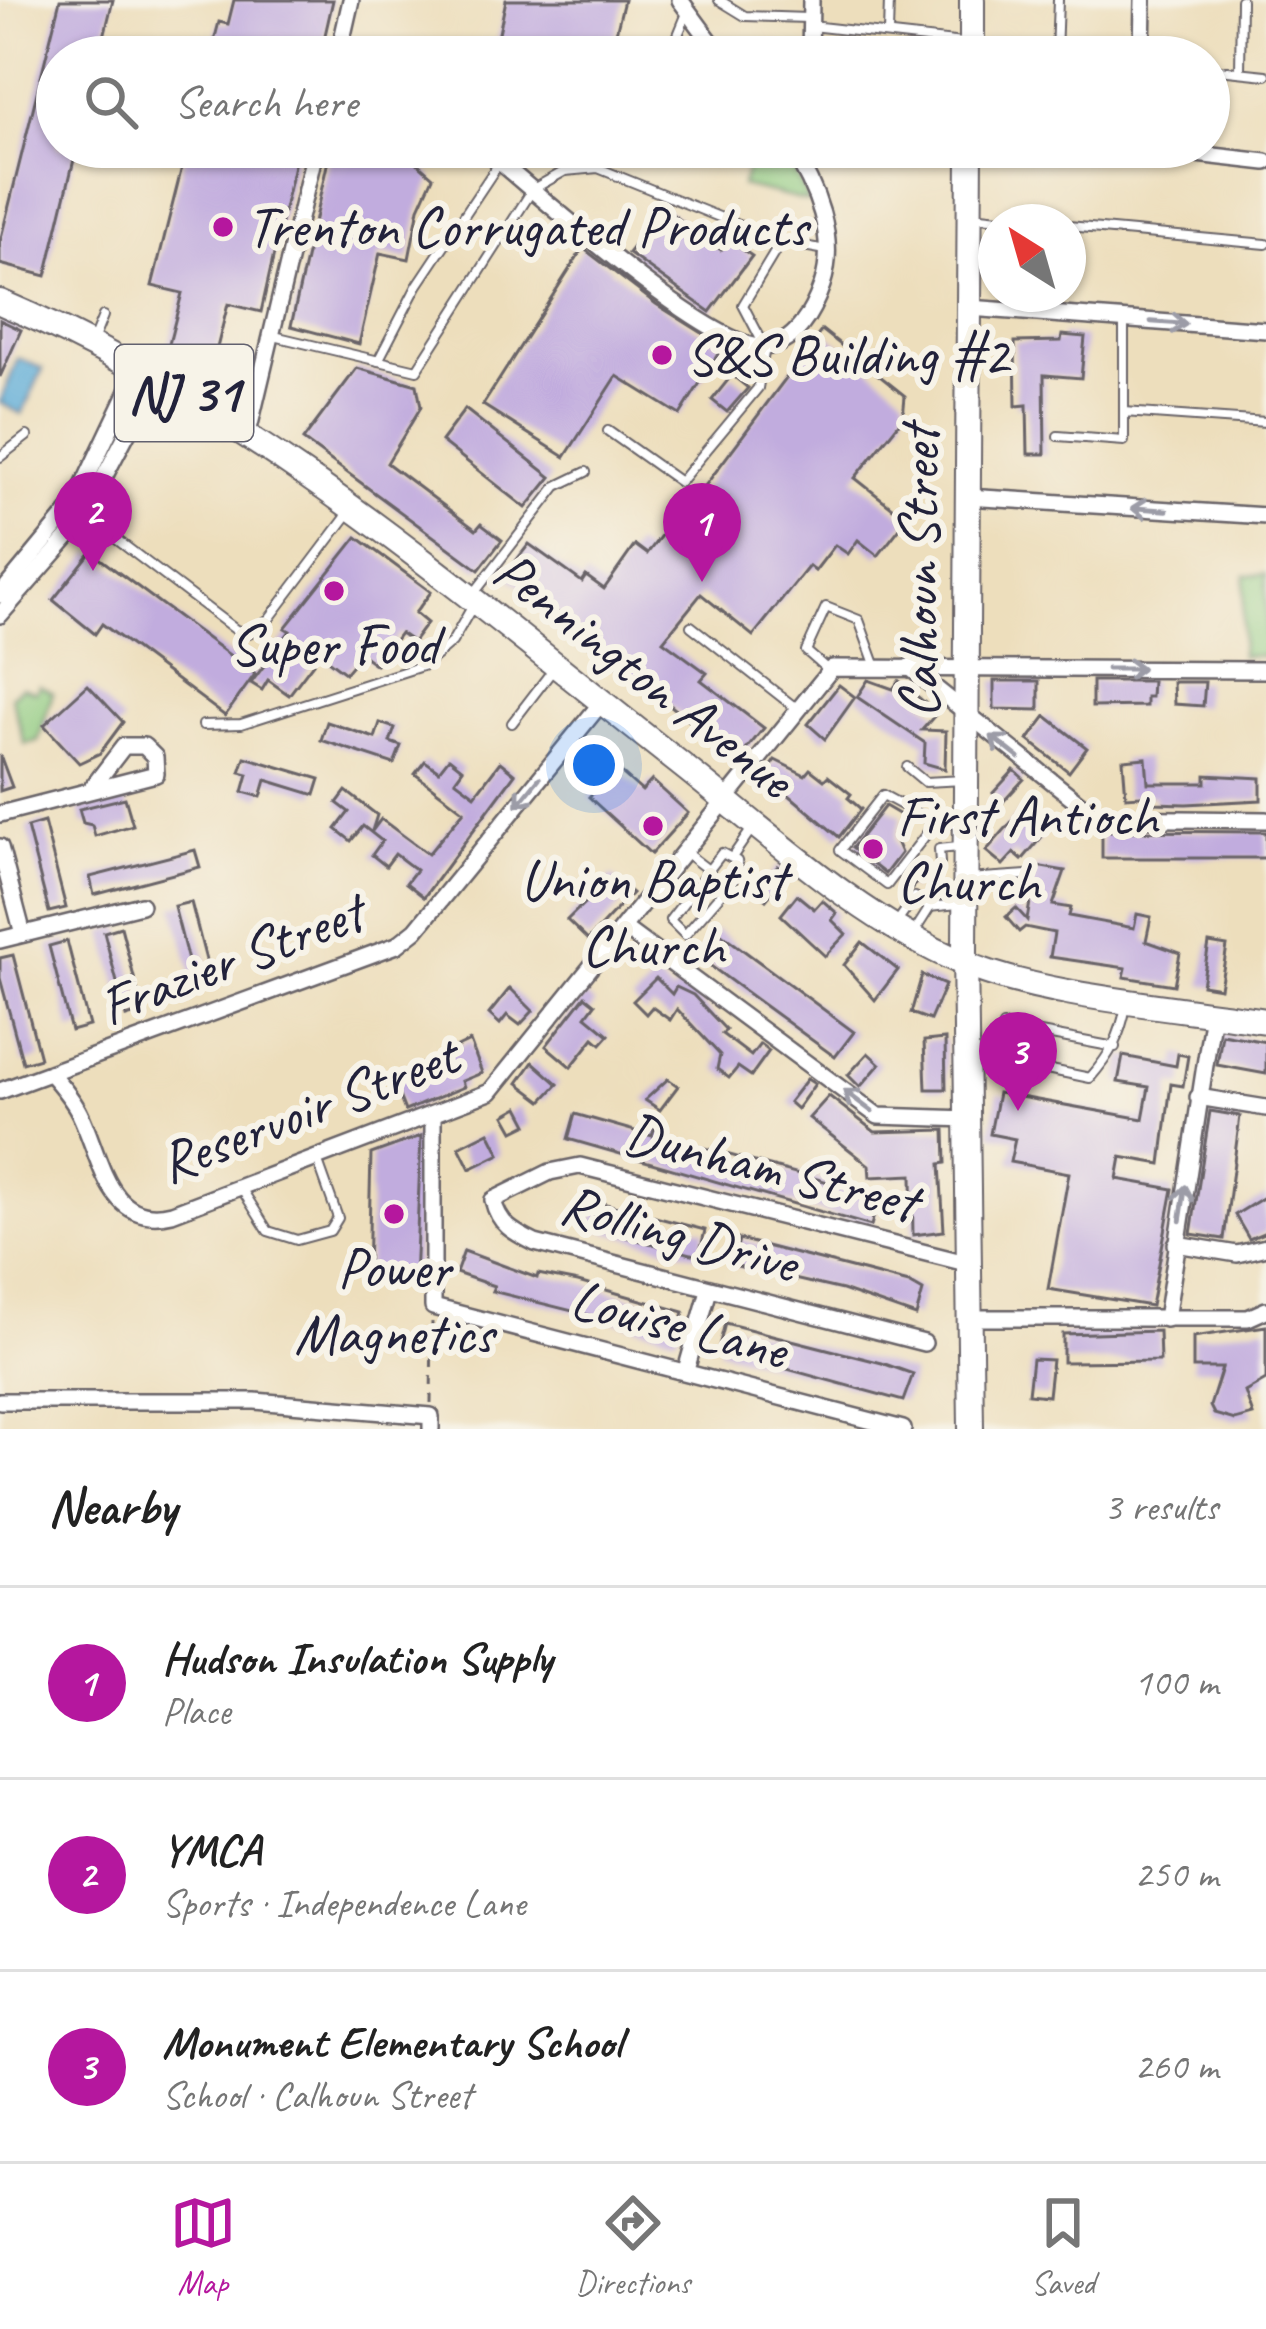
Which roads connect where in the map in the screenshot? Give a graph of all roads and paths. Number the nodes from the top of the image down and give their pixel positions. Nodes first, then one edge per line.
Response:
1 (351, 0) edge
2 (719, 0) edge
3 (811, 0) edge
4 (889, 0) edge
5 (972, 0) edge
6 (1058, 0) edge
7 (1143, 0) edge
8 (1240, 0) edge
9 (684, 6) edge
10 (811, 22) junction
11 (888, 35) junction
12 (343, 36) edge
13 (675, 36) edge
14 (706, 36) edge
15 (811, 36) edge
16 (894, 36) edge
17 (972, 36) edge
18 (1057, 36) edge
19 (1142, 36) edge
20 (1230, 71) edge
21 (1240, 72) junction
22 (1266, 75) edge
23 (1230, 158) edge
24 (1266, 162) edge
25 (311, 168) edge
26 (496, 168) edge
27 (507, 168) edge
28 (801, 168) edge
29 (970, 168) edge
30 (533, 189) junction
31 (1086, 228) edge
32 (781, 242) junction
33 (1266, 244) edge
34 (826, 250) junction
35 (0, 302) edge
36 (968, 308) junction
37 (103, 316) dead end
38 (1124, 319) junction
39 (1266, 330) edge
40 (274, 336) junction
41 (91, 345) junction
42 (765, 347) junction
43 (378, 361) junction
44 (147, 373) junction
45 (1124, 412) junction
46 (1266, 422) edge
47 (608, 431) dead end
48 (248, 433) junction
49 (28, 436) dead end
50 (1058, 436) dead end
51 (0, 457) edge
52 (586, 472) dead end
53 (967, 497) junction
54 (353, 507) junction
55 (78, 511) junction
56 (1266, 516) edge
57 (0, 595) edge
58 (472, 601) junction
59 (0, 615) edge
60 (691, 626) dead end
61 (556, 666) junction
62 (876, 667) junction
63 (909, 667) junction
64 (966, 668) junction
65 (1266, 670) edge
66 (829, 671) junction
67 (602, 702) junction
68 (798, 710) junction
69 (966, 714) junction
70 (512, 722) dead end
71 (203, 725) dead end
72 (907, 767) dead end
73 (966, 780) junction
74 (91, 789) dead end
75 (728, 801) junction
76 (0, 814) edge
77 (1266, 820) edge
78 (935, 823) junction
79 (756, 824) junction
80 (966, 835) junction
81 (0, 847) edge
82 (686, 853) junction
83 (733, 856) junction
84 (936, 861) dead end
85 (707, 869) junction
86 (1027, 875) dead end
87 (966, 891) junction
88 (935, 892) dead end
89 (141, 905) dead end
90 (929, 907) junction
91 (625, 929) junction
92 (903, 932) junction
93 (23, 934) junction
94 (0, 940) edge
95 (966, 964) junction
96 (1127, 998) junction
97 (1213, 1012) junction
98 (1266, 1021) edge
99 (1115, 1048) junction
100 (52, 1075) junction
101 (0, 1090) edge
102 (1198, 1097) junction
103 (1266, 1108) edge
104 (434, 1116) junction
105 (969, 1119) junction
106 (316, 1159) junction
107 (550, 1172) joint
108 (240, 1187) junction
109 (1176, 1244) junction
110 (1266, 1247) edge
111 (970, 1264) junction
112 (709, 1290) junction
113 (433, 1307) junction
114 (1266, 1310) edge
115 (971, 1318) junction
116 (1166, 1319) junction
117 (924, 1343) dead end
118 (686, 1370) junction
119 (0, 1401) edge
120 (431, 1423) edge
121 (903, 1429) edge
122 (971, 1429) edge

1 - 12 street
2 - 10 lane
3 - 10 street
4 - 11 lane
5 - 17 main road
6 - 18 lane
7 - 19 street
8 - 21 lane
9 - 13 lane
9 - 14 street
10 - 11 lane
10 - 15 street
11 - 16 lane
20 - 21 lane
21 - 22 lane
23 - 24 street
25 - 40 street
26 - 43 lane
27 - 30 street
28 - 34 street
29 - 36 main road, Calhoun Street
30 - 32 lane
30 - 42 street
30 - 43 lane
31 - 33 lane
32 - 34 lane
32 - 42 lane
34 - 42 street
35 - 41 main road, Pennington Avenue / NJ 31
36 - 38 street
36 - 53 main road, Calhoun Street
37 - 41 lane
38 -> 39 street
38 - 45 lane
40 - 43 lane
40 - 48 street
41 - 44 main road, Pennington Avenue / NJ 31
42 - 47 lane
44 - 48 main road, Pennington Avenue / NJ 31
44 - 55 street
45 - 46 lane
45 - 50 lane
48 - 54 main road, Pennington Avenue / NJ 31
49 - 51 lane
52 - 58 lane
56 -> 53 street
53 - 64 main road, Calhoun Street
54 - 55 lane
54 - 58 main road, Pennington Avenue / NJ 31
55 - 57 street
55 - 59 street
58 - 61 main road, Pennington Avenue / NJ 31
58 - 71 lane
60 - 68 lane
61 - 67 main road, Pennington Avenue / NJ 31
61 - 70 lane
62 - 63 street
62 - 66 street
62 - 66 lane
63 - 64 street
63 - 69 street
64 -> 65 street
64 - 69 main road, Calhoun Street
66 - 68 street, Reservoir Street
67 - 75 main road, Pennington Avenue / NJ 31
67 -> 100 street, Frazier Street
68 - 75 street, Reservoir Street
69 - 73 main road, Calhoun Street
77 -> 69 street
72 - 73 lane
73 - 80 main road, Calhoun Street
74 - 76 street
75 - 79 main road, Pennington Avenue / NJ 31
75 - 82 street, Reservoir Street
78 - 78 lane
78 - 80 lane
79 - 83 lane
79 - 92 main road, Pennington Avenue / NJ 31
80 - 84 lane
80 - 87 main road, Calhoun Street
81 - 93 street
82 - 85 lane
82 - 91 street, Reservoir Street
83 - 85 lane
83 - 85 lane
86 - 87 lane
87 - 90 lane
87 - 95 main road, Calhoun Street
88 - 90 lane
89 - 93 street
90 - 92 lane
90 - 92 lane
91 - 104 street, Reservoir Street
105 -> 91 street
92 - 95 main road, Pennington Avenue / NJ 31
93 - 94 street
95 - 96 main road, Pennington Avenue / NJ 31
95 - 105 main road, Calhoun Street
96 - 97 main road, Pennington Avenue / NJ 31
96 - 99 lane
97 - 98 main road, Pennington Avenue / NJ 31
97 - 102 street
99 - 99 lane
100 - 101 street, Frazier Street
100 - 108 street, Reservoir Street
102 - 103 street
109 -> 102 street
104 - 106 street, Reservoir Street
104 - 113 street
105 - 111 main road, Calhoun Street
106 - 108 street, Reservoir Street
106 - 108 lane
107 - 111 street, Dunham Street
107 - 112 street, Rolling Drive
109 - 110 street
109 - 116 street
111 - 115 main road, Calhoun Street
112 - 117 street, Rolling Drive
112 - 118 street
113 - 118 street, Louise Lane
113 - 120 path
114 - 116 street
115 - 116 street
115 - 122 main road, Calhoun Street
118 - 121 street, Louise Lane
119 - 120 street

